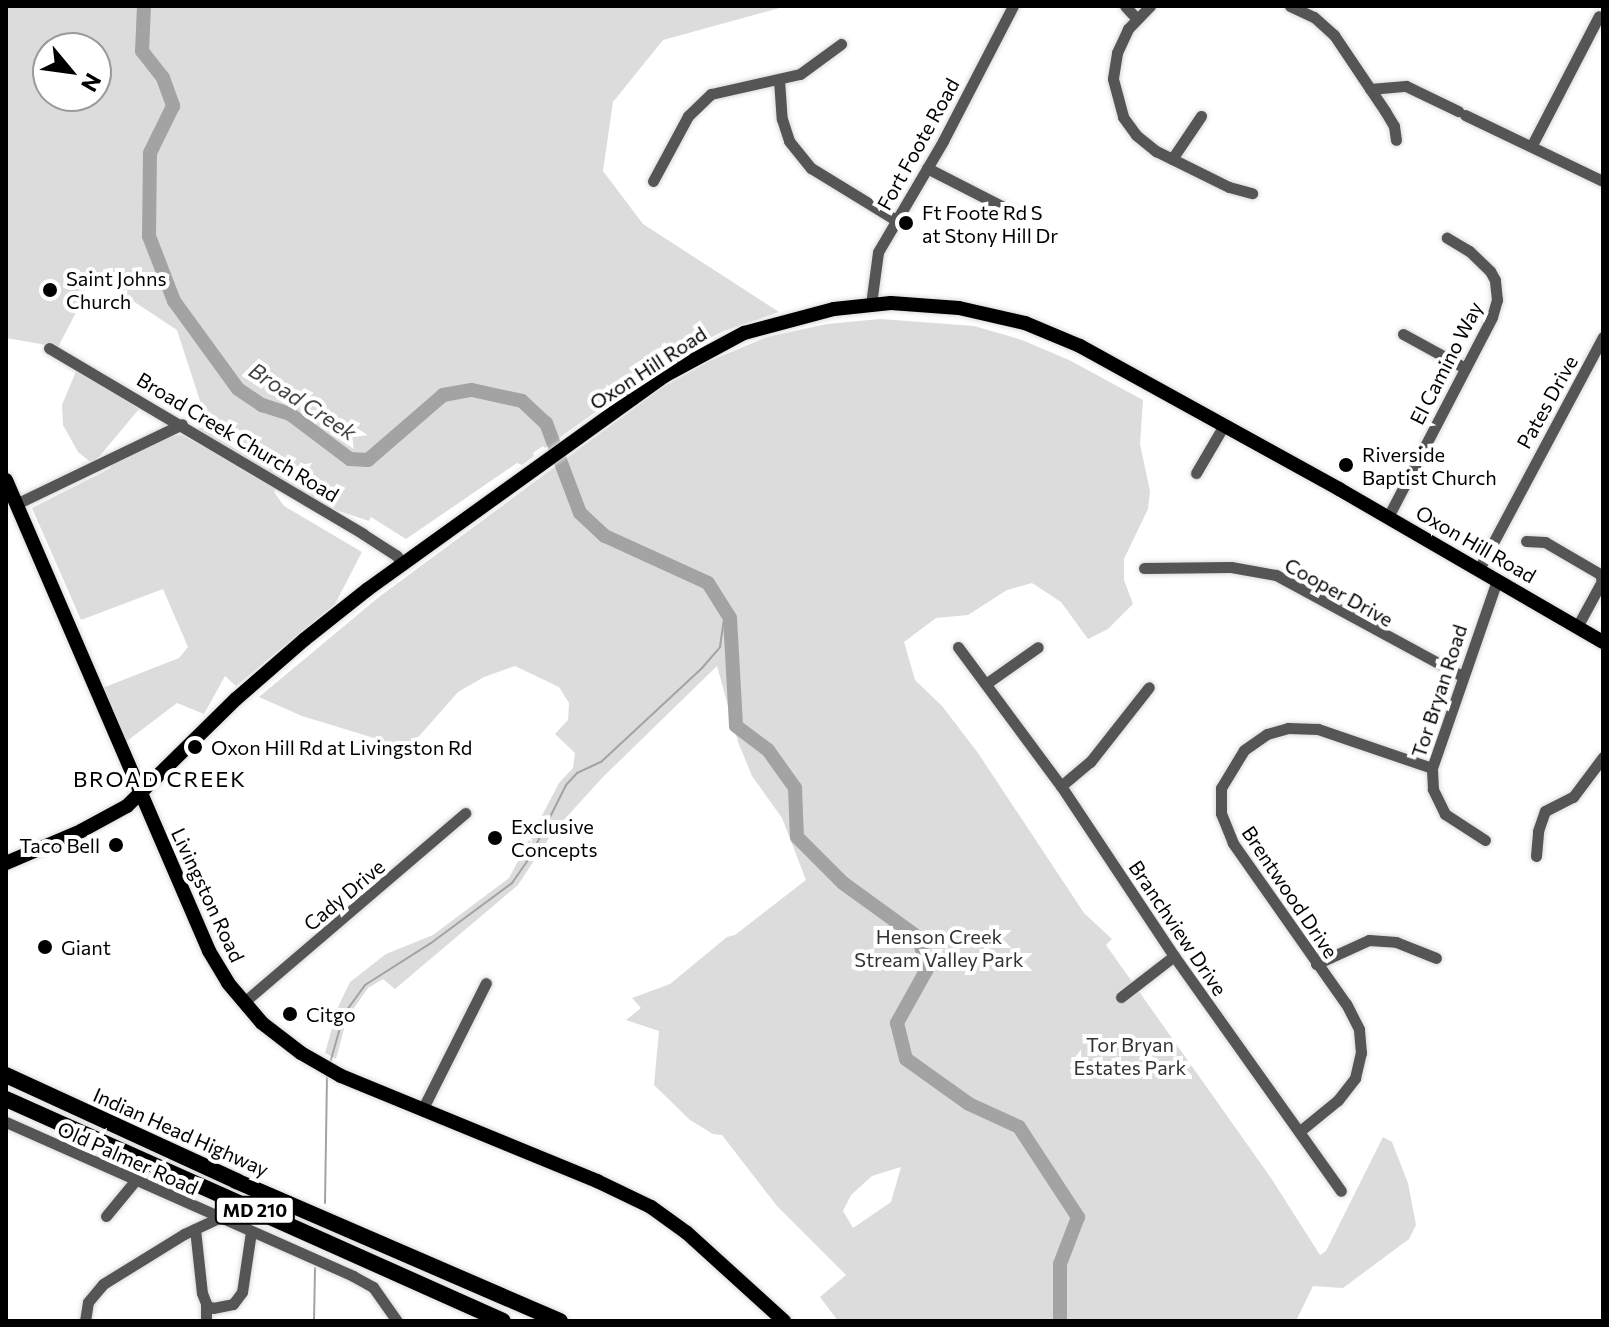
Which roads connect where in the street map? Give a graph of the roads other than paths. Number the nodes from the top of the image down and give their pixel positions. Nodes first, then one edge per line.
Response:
1 (1013, 6) edge
2 (1125, 6) edge
3 (1150, 6) edge
4 (1290, 6) edge
5 (1599, 16) dead end
6 (1136, 18) junction
7 (841, 44) dead end
8 (779, 80) junction
9 (1370, 89) junction
10 (1201, 116) dead end
11 (1396, 140) dead end
12 (1532, 145) junction
13 (1172, 159) junction
14 (927, 168) junction
15 (653, 181) dead end
16 (1603, 181) edge
17 (1252, 193) dead end
18 (1017, 214) dead end
19 (896, 220) junction
20 (1447, 238) dead end
21 (871, 304) junction
22 (1403, 334) dead end
23 (1603, 337) edge
24 (49, 348) dead end
25 (1465, 368) junction
26 (182, 424) junction
27 (1224, 425) junction
28 (1196, 473) dead end
29 (6, 480) edge
30 (16, 504) junction
31 (1388, 517) junction
32 (1526, 541) dead end
33 (402, 565) junction
34 (1144, 568) dead end
35 (1479, 569) junction
36 (1497, 580) junction
37 (1602, 581) edge
38 (1577, 627) junction
39 (1603, 642) edge
40 (958, 647) dead end
41 (1038, 647) dead end
42 (1462, 676) junction
43 (987, 683) junction
44 (1149, 687) dead end
45 (1603, 757) edge
46 (1432, 768) junction
47 (1061, 786) junction
48 (140, 795) junction
49 (465, 813) dead end
50 (1485, 840) dead end
51 (1536, 856) dead end
52 (6, 863) edge
53 (1174, 956) junction
54 (1436, 958) dead end
55 (1316, 964) junction
56 (486, 983) dead end
57 (1121, 997) dead end
58 (244, 1002) junction
59 (6, 1075) edge
60 (6, 1099) edge
61 (422, 1110) junction
62 (6, 1122) edge
63 (1300, 1131) junction
64 (135, 1181) junction
65 (1341, 1191) dead end
66 (106, 1216) dead end
67 (218, 1218) junction
68 (195, 1229) junction
69 (251, 1232) junction
70 (206, 1304) junction
71 (85, 1321) edge
72 (206, 1321) edge
73 (397, 1321) edge
74 (503, 1321) edge
75 (560, 1321) edge
76 (784, 1321) edge

1 - 14 street, Fort Foote Road
2 - 6 street
3 - 6 street
4 - 9 street
5 - 12 street
6 - 13 street
7 - 8 street
8 - 15 street
8 - 19 street
9 - 11 street
9 - 12 street
10 - 13 street
12 - 16 street
13 - 17 street
14 - 18 street
14 - 19 street, Fort Foote Road
19 - 21 street, Fort Foote Road
20 - 25 street, El Camino Way
21 - 27 main road, Oxon Hill Road
21 - 33 main road, Oxon Hill Road
22 - 25 street
23 - 35 street, Pates Drive
24 - 26 street, Broad Creek Church Road
25 - 31 street, El Camino Way
26 - 30 street
26 - 33 street, Broad Creek Church Road
27 - 28 street
27 - 31 main road, Oxon Hill Road
29 - 30 main road, Livingston Road
30 - 48 main road, Livingston Road
31 - 35 main road, Oxon Hill Road
32 - 37 street
33 - 48 main road, Oxon Hill Road
34 - 42 street, Cooper Drive
35 - 36 main road, Oxon Hill Road
36 - 38 main road, Oxon Hill Road
36 - 42 street, Tor Bryan Road
37 - 38 street
38 - 39 main road, Oxon Hill Road
40 - 43 street, Branchview Drive
41 - 43 street
42 - 46 street, Tor Bryan Road
43 - 47 street, Branchview Drive
44 - 47 street
45 - 51 street
46 - 50 street, Tor Bryan Road
46 - 55 street, Brentwood Drive
47 - 53 street, Branchview Drive
48 - 52 main road, Oxon Hill Road
48 - 58 main road, Livingston Road
49 - 58 street, Cady Drive
53 - 57 street
53 - 63 street, Branchview Drive
54 - 55 street
55 - 63 street, Brentwood Drive
56 - 61 street
58 - 61 main road, Livingston Road
59 - 75 highway, Indian Head Highway / MD 210
60 - 74 highway, Indian Head Highway / MD 210
61 - 76 main road, Livingston Road
62 - 64 street, Old Palmer Road
63 - 65 street, Branchview Drive
64 - 66 street
64 - 67 street, Old Palmer Road
67 - 68 street
67 - 69 street, Old Palmer Road
68 - 70 street
68 - 71 street
69 - 70 street
69 - 73 street, Old Palmer Road
70 - 72 street

